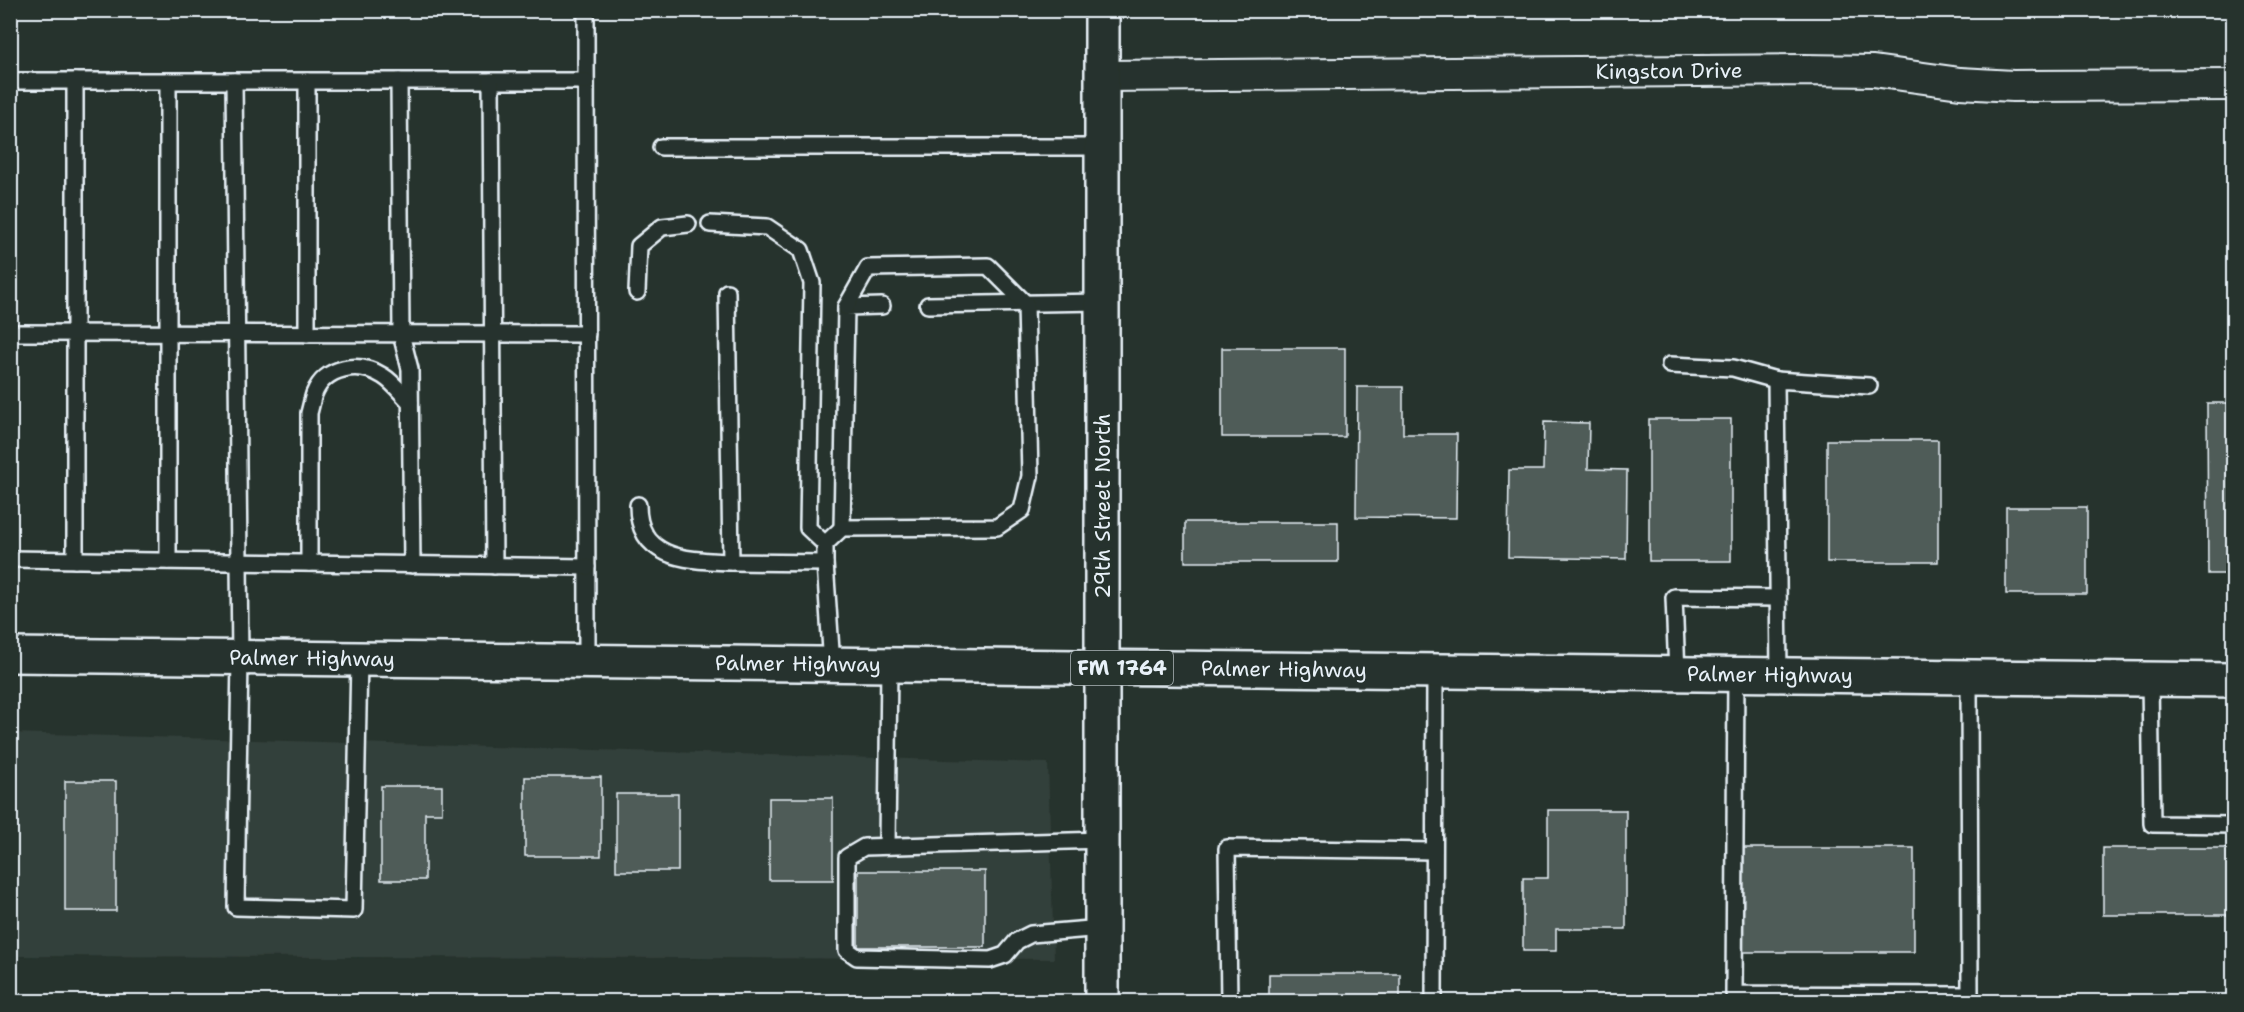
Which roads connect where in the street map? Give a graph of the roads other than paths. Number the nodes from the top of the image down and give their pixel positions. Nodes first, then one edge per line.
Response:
1 (586, 10) edge
2 (1102, 10) edge
3 (1103, 76) junction
4 (10, 81) edge
5 (75, 81) junction
6 (168, 81) junction
7 (234, 81) junction
8 (307, 81) junction
9 (399, 81) junction
10 (491, 81) junction
11 (586, 81) junction
12 (2234, 85) edge
13 (661, 147) dead end
14 (1103, 147) junction
15 (688, 224) dead end
16 (710, 224) dead end
17 (637, 292) dead end
18 (728, 292) dead end
19 (1103, 302) junction
20 (1026, 304) junction
21 (928, 305) dead end
22 (882, 306) dead end
23 (846, 307) junction
24 (10, 333) edge
25 (75, 333) junction
26 (168, 333) junction
27 (237, 333) junction
28 (307, 334) junction
29 (401, 334) junction
30 (493, 334) junction
31 (587, 334) junction
32 (1670, 365) dead end
33 (1776, 380) junction
34 (1869, 386) dead end
35 (410, 402) junction
36 (638, 505) dead end
37 (842, 528) junction
38 (825, 544) junction
39 (10, 559) edge
40 (75, 560) junction
41 (168, 561) junction
42 (239, 562) junction
43 (731, 562) junction
44 (825, 563) junction
45 (309, 564) junction
46 (412, 565) junction
47 (494, 566) junction
48 (587, 567) junction
49 (1778, 598) junction
50 (10, 655) edge
51 (240, 658) junction
52 (359, 659) junction
53 (587, 662) junction
54 (832, 664) junction
55 (888, 665) junction
56 (1103, 667) junction
57 (1435, 671) junction
58 (1677, 674) junction
59 (1736, 675) junction
60 (1779, 675) junction
61 (1969, 677) junction
62 (2150, 679) junction
63 (2234, 680) edge
64 (2234, 825) edge
65 (1103, 840) junction
66 (886, 846) junction
67 (1434, 851) junction
68 (1102, 928) junction
69 (1102, 1002) edge
70 (1229, 1002) edge
71 (1434, 1002) edge

1 - 11 lane
2 - 3 main road, 29th Street North
3 - 12 street, Kingston Drive
3 - 14 main road, 29th Street North
4 - 5 lane
5 - 6 lane
5 - 25 lane
6 - 7 lane
6 - 26 lane
7 - 8 lane
7 - 27 lane
8 - 9 lane
8 - 28 lane
9 - 10 lane
9 - 29 lane
10 - 11 lane
10 - 30 lane
11 - 31 lane
13 - 14 lane
14 - 19 main road, 29th Street North
15 - 17 lane
16 - 38 lane
18 - 43 lane
19 - 20 lane
19 - 56 main road, 29th Street North
20 - 21 lane
20 - 23 lane
20 - 37 lane
22 - 23 lane
23 - 37 lane
24 - 25 lane
25 - 26 lane
25 - 40 lane
26 - 27 lane
26 - 41 lane
27 - 28 lane
27 - 42 lane
28 - 29 lane
29 - 30 lane
29 - 35 lane
30 - 31 lane
30 - 47 lane
31 - 48 lane
32 - 33 lane
33 - 34 lane
33 - 49 lane
35 - 45 lane
35 - 46 lane
36 - 43 lane
37 - 38 lane
38 - 44 lane
39 - 40 lane
40 - 41 lane
41 - 42 lane
42 - 45 lane
42 - 51 lane
43 - 44 lane
44 - 54 lane
45 - 46 lane
46 - 47 lane
47 - 48 lane
48 - 53 lane
49 - 58 lane
49 - 60 lane
50 - 51 main road, Palmer Highway / FM 1764
51 - 52 main road, Palmer Highway / FM 1764
51 - 52 lane
52 - 53 main road, Palmer Highway / FM 1764
53 - 54 main road, Palmer Highway / FM 1764
54 - 55 main road, Palmer Highway / FM 1764
55 - 56 main road, Palmer Highway / FM 1764
55 - 66 lane
56 - 57 main road, Palmer Highway / FM 1764
56 - 65 main road, 29th Street North
57 - 58 main road, Palmer Highway / FM 1764
57 - 67 lane
58 - 59 main road, Palmer Highway / FM 1764
59 - 60 main road, Palmer Highway / FM 1764
59 - 61 lane
60 - 61 main road, Palmer Highway / FM 1764
61 - 62 main road, Palmer Highway / FM 1764
62 - 63 main road, Palmer Highway / FM 1764
62 - 64 lane
65 - 66 lane
65 - 68 main road, 29th Street North
66 - 68 lane
67 - 70 lane
67 - 71 lane
68 - 69 main road, 29th Street North

